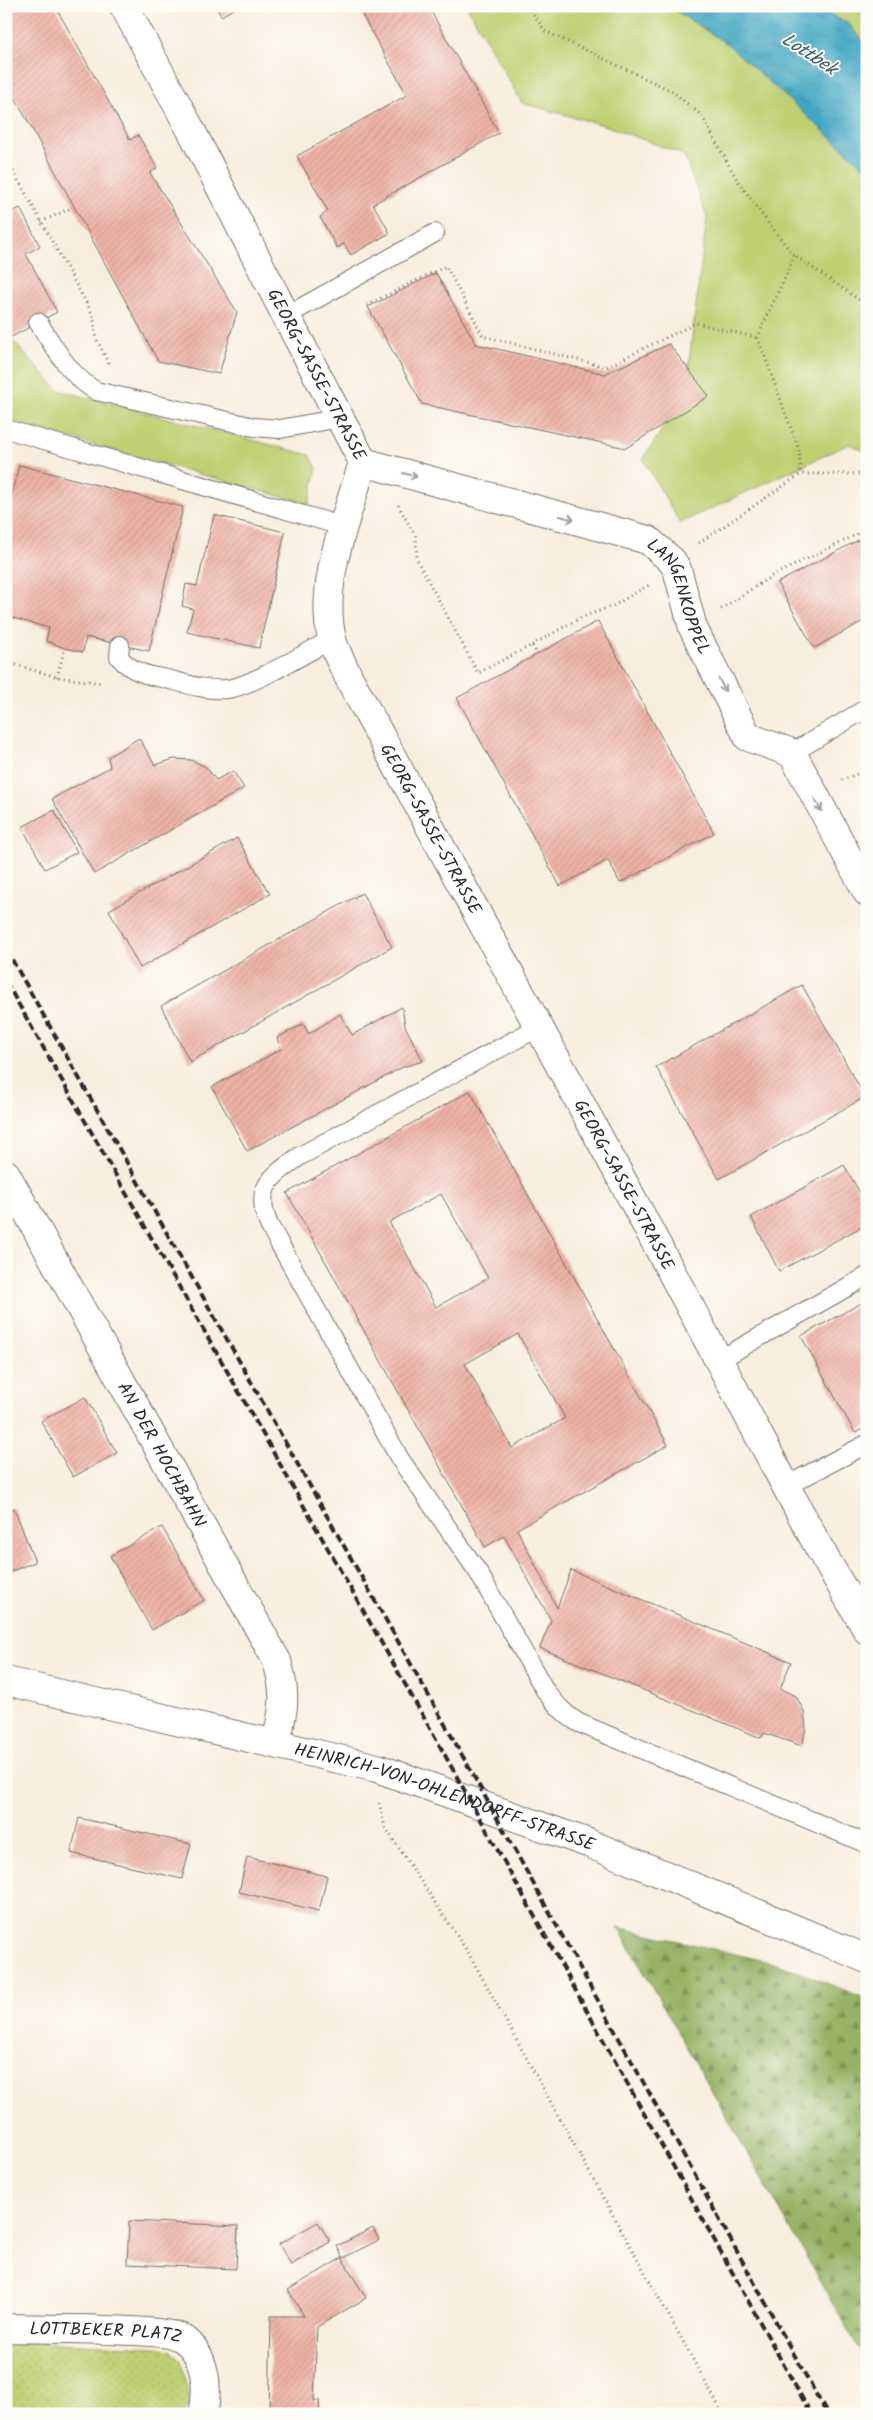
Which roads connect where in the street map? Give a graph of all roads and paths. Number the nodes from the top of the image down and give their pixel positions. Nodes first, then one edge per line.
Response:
1 (124, 6) edge
2 (528, 6) edge
3 (6, 158) edge
4 (73, 207) dead end
5 (41, 222) junction
6 (434, 233) dead end
7 (794, 255) junction
8 (867, 305) edge
9 (360, 309) dead end
10 (286, 316) junction
11 (38, 322) dead end
12 (758, 338) junction
13 (124, 396) junction
14 (340, 418) junction
15 (6, 429) edge
16 (363, 462) junction
17 (801, 474) junction
18 (867, 474) edge
19 (345, 527) junction
20 (867, 532) edge
21 (674, 565) junction
22 (693, 628) junction
23 (332, 639) junction
24 (532, 644) junction
25 (120, 645) dead end
26 (65, 648) dead end
27 (537, 654) dead end
28 (6, 662) edge
29 (144, 675) junction
30 (57, 677) junction
31 (867, 708) edge
32 (792, 753) junction
33 (867, 892) edge
34 (539, 1027) junction
35 (6, 1174) edge
36 (867, 1276) edge
37 (718, 1360) junction
38 (867, 1444) edge
39 (786, 1486) junction
40 (867, 1630) edge
41 (7, 1686) edge
42 (276, 1743) junction
43 (377, 1768) junction
44 (867, 1844) edge
45 (867, 1959) edge
46 (6, 2328) edge
47 (203, 2414) edge
48 (723, 2414) edge

1 - 10 street, GEORG-SASSE-STRASSE
2 - 7 path
3 - 5 path
4 - 5 path
5 - 13 path
6 - 10 lane
7 - 8 path
7 - 12 path
9 - 12 path
10 - 14 street, GEORG-SASSE-STRASSE
11 - 13 lane
12 - 17 path
13 - 14 lane
14 - 16 street, GEORG-SASSE-STRASSE
15 - 19 lane
16 - 19 street, GEORG-SASSE-STRASSE
16 -> 21 street, LANGENKOPPEL
16 - 24 path
17 - 18 path
17 - 21 path
19 - 23 street, GEORG-SASSE-STRASSE
20 - 22 path
21 - 22 street, LANGENKOPPEL
21 - 24 path
22 -> 32 street, LANGENKOPPEL
23 - 29 lane
23 - 34 street, GEORG-SASSE-STRASSE
24 - 27 path
25 - 29 lane
26 - 30 path
28 - 30 path
29 - 30 path
31 - 32 lane
32 -> 33 street
34 - 37 street, GEORG-SASSE-STRASSE
34 - 44 lane
35 - 42 street, AN DER HOCHBAHN
36 - 37 lane
37 - 39 street, GEORG-SASSE-STRASSE
38 - 39 lane
39 - 40 street, GEORG-SASSE-STRASSE
41 - 42 street, HEINRICH-VON-OHLENDORFF-STRASSE
42 - 43 street, HEINRICH-VON-OHLENDORFF-STRASSE
43 - 45 street, HEINRICH-VON-OHLENDORFF-STRASSE
43 - 48 path
46 - 47 street, LOTTBEKER PLATZ

